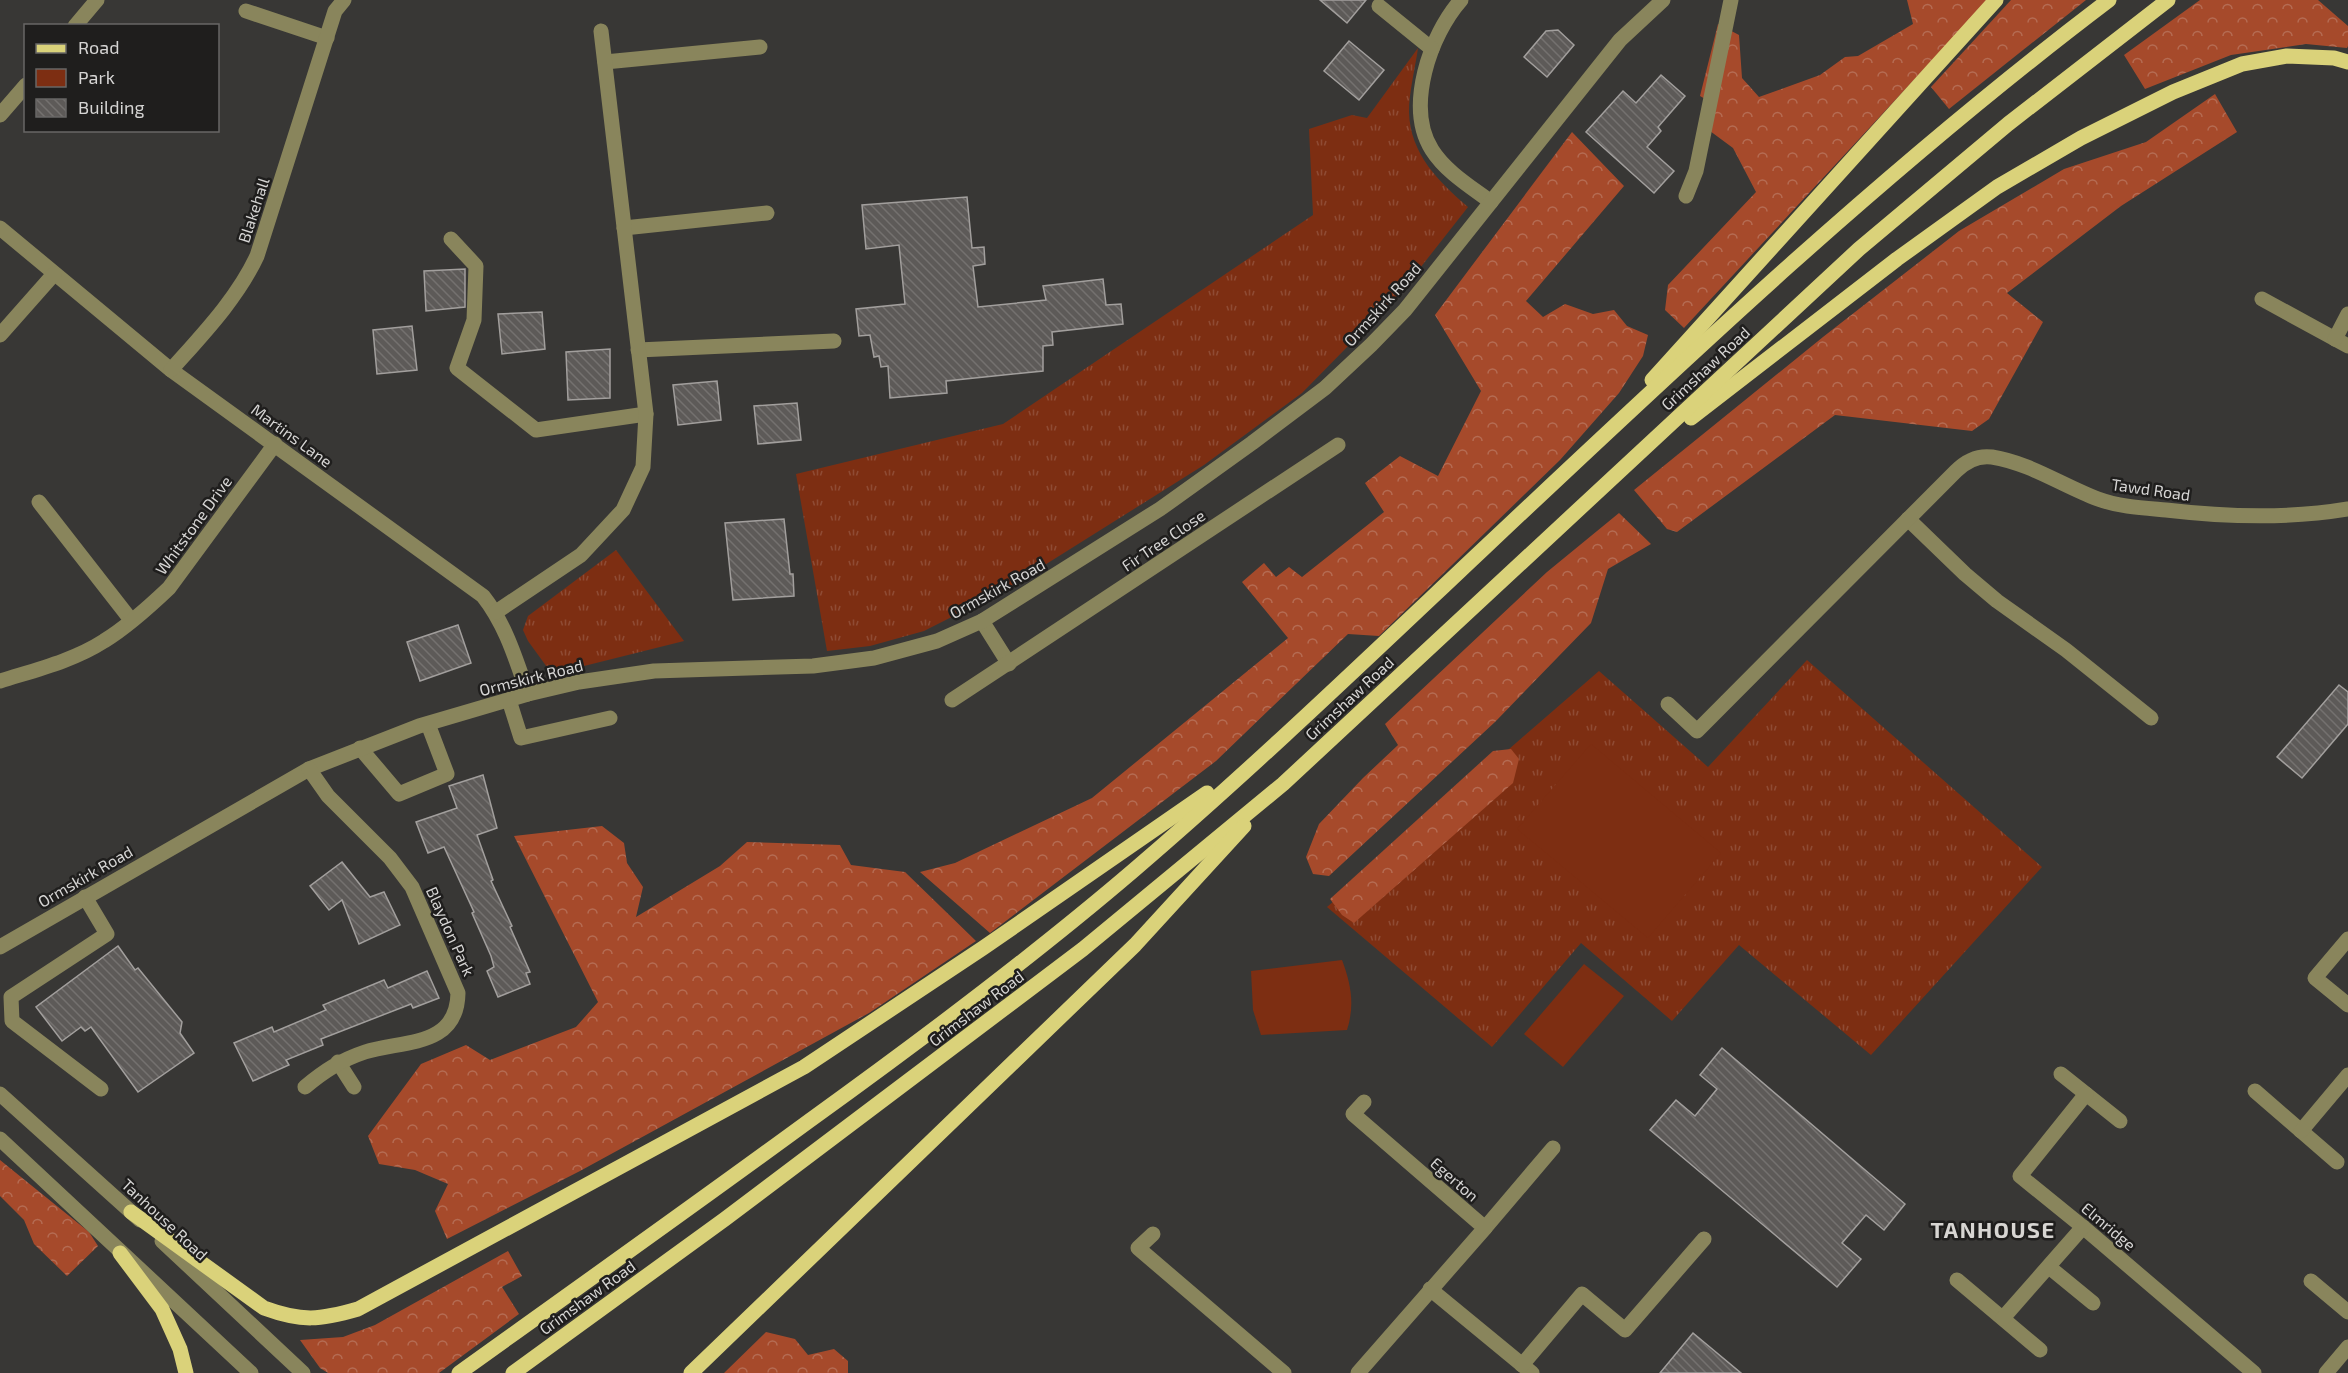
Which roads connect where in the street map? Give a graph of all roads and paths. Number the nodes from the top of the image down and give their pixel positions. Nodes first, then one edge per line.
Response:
1 (97, 0) edge
2 (344, 0) edge
3 (1461, 0) edge
4 (1663, 0) edge
5 (1731, 0) edge
6 (1996, 0) edge
7 (2109, 0) edge
8 (2168, 0) edge
9 (1379, 6) dead end
10 (246, 11) dead end
11 (77, 24) edge
12 (601, 31) dead end
13 (327, 38) junction
14 (760, 46) dead end
15 (1432, 49) junction
16 (605, 62) junction
17 (2348, 62) edge
18 (24, 87) edge
19 (0, 115) edge
20 (1686, 196) dead end
21 (1491, 202) junction
22 (767, 213) dead end
23 (0, 228) edge
24 (624, 228) junction
25 (451, 239) dead end
26 (54, 274) junction
27 (2262, 298) dead end
28 (2348, 314) edge
29 (0, 335) edge
30 (834, 341) dead end
31 (2341, 343) edge
32 (638, 350) junction
33 (171, 370) junction
34 (646, 414) junction
35 (275, 444) junction
36 (1338, 445) dead end
37 (1592, 447) junction
38 (1618, 474) junction
39 (39, 502) dead end
40 (2348, 509) edge
41 (1908, 519) junction
42 (496, 612) junction
43 (131, 620) junction
44 (982, 621) junction
45 (1009, 664) junction
46 (0, 681) edge
47 (528, 694) junction
48 (509, 700) junction
49 (952, 700) dead end
50 (1668, 704) dead end
51 (610, 718) dead end
52 (2151, 718) dead end
53 (428, 724) junction
54 (360, 748) junction
55 (1261, 755) junction
56 (309, 769) junction
57 (1282, 784) junction
58 (85, 897) junction
59 (2348, 939) edge
60 (0, 947) edge
61 (2348, 1005) edge
62 (338, 1062) junction
63 (2061, 1074) dead end
64 (2348, 1075) edge
65 (305, 1087) dead end
66 (354, 1087) dead end
67 (101, 1089) dead end
68 (2255, 1091) dead end
69 (0, 1094) edge
70 (2086, 1094) junction
71 (1364, 1102) dead end
72 (2120, 1121) dead end
73 (2301, 1131) junction
74 (0, 1139) edge
75 (1553, 1148) dead end
76 (2337, 1162) dead end
77 (131, 1212) junction
78 (2083, 1227) junction
79 (1485, 1228) junction
80 (1153, 1234) dead end
81 (1704, 1239) dead end
82 (120, 1253) junction
83 (2049, 1267) junction
84 (1957, 1280) dead end
85 (2311, 1281) dead end
86 (1430, 1289) junction
87 (2093, 1303) dead end
88 (2348, 1312) edge
89 (2003, 1318) junction
90 (2348, 1347) edge
91 (2040, 1350) dead end
92 (1527, 1369) edge
93 (186, 1373) edge
94 (251, 1373) edge
95 (303, 1373) edge
96 (459, 1373) edge
97 (513, 1373) edge
98 (691, 1373) edge
99 (1284, 1373) edge
100 (1358, 1373) edge
101 (2254, 1373) edge
102 (2326, 1373) edge

1 - 11 street
2 - 13 street, Blakehall
3 - 15 street
4 - 21 street, Ormskirk Road
5 - 20 street
6 - 37 main road
7 - 37 main road, Grimshaw Road
8 - 38 main road, Grimshaw Road
9 - 15 street
10 - 13 street
12 - 16 street
13 - 33 street, Blakehall
14 - 16 street
15 - 21 street
16 - 24 street
17 - 38 main road
18 - 19 street
21 - 44 street, Ormskirk Road
22 - 24 street
23 - 26 street, Martins Lane
24 - 32 street
25 - 34 street
26 - 29 street
26 - 33 street, Martins Lane
27 - 31 street
28 - 31 street
30 - 32 street
32 - 34 street
33 - 35 street, Martins Lane
34 - 42 street
35 - 42 street, Martins Lane
35 - 43 street, Whitstone Drive
36 - 45 street, Fir Tree Close
37 - 55 main road, Grimshaw Road
38 - 57 main road, Grimshaw Road
39 - 43 street
40 - 41 street, Tawd Road
41 - 50 street, Tawd Road
41 - 52 street
42 - 47 street, Martins Lane
43 - 46 street, Whitstone Drive
44 - 45 street
44 - 47 street, Ormskirk Road
45 - 49 street, Fir Tree Close
47 - 48 street, Ormskirk Road
48 - 51 street
48 - 53 street, Ormskirk Road
53 - 54 street, Ormskirk Road
53 - 54 street
54 - 56 street, Ormskirk Road
55 - 77 main road
55 - 96 main road, Grimshaw Road
56 - 58 street, Ormskirk Road
56 - 62 street, Blaydon Park
57 - 97 main road, Grimshaw Road
57 - 98 main road
58 - 60 street, Ormskirk Road
58 - 67 street
59 - 61 street
62 - 65 street, Blaydon Park
62 - 66 street
63 - 70 street
64 - 73 street
68 - 73 street
69 - 77 street, Tanhouse Road
70 - 72 street
70 - 78 street, Elmridge
71 - 79 street, Egerton
73 - 76 street
74 - 82 street
75 - 79 street
77 - 95 street, Tanhouse Road
78 - 83 street
78 - 101 street, Elmridge
79 - 86 street
80 - 99 street
81 - 92 street
82 - 93 main road
82 - 94 street
83 - 87 street
83 - 89 street
84 - 89 street
85 - 88 street
86 - 92 street
86 - 100 street
89 - 91 street
90 - 102 street

